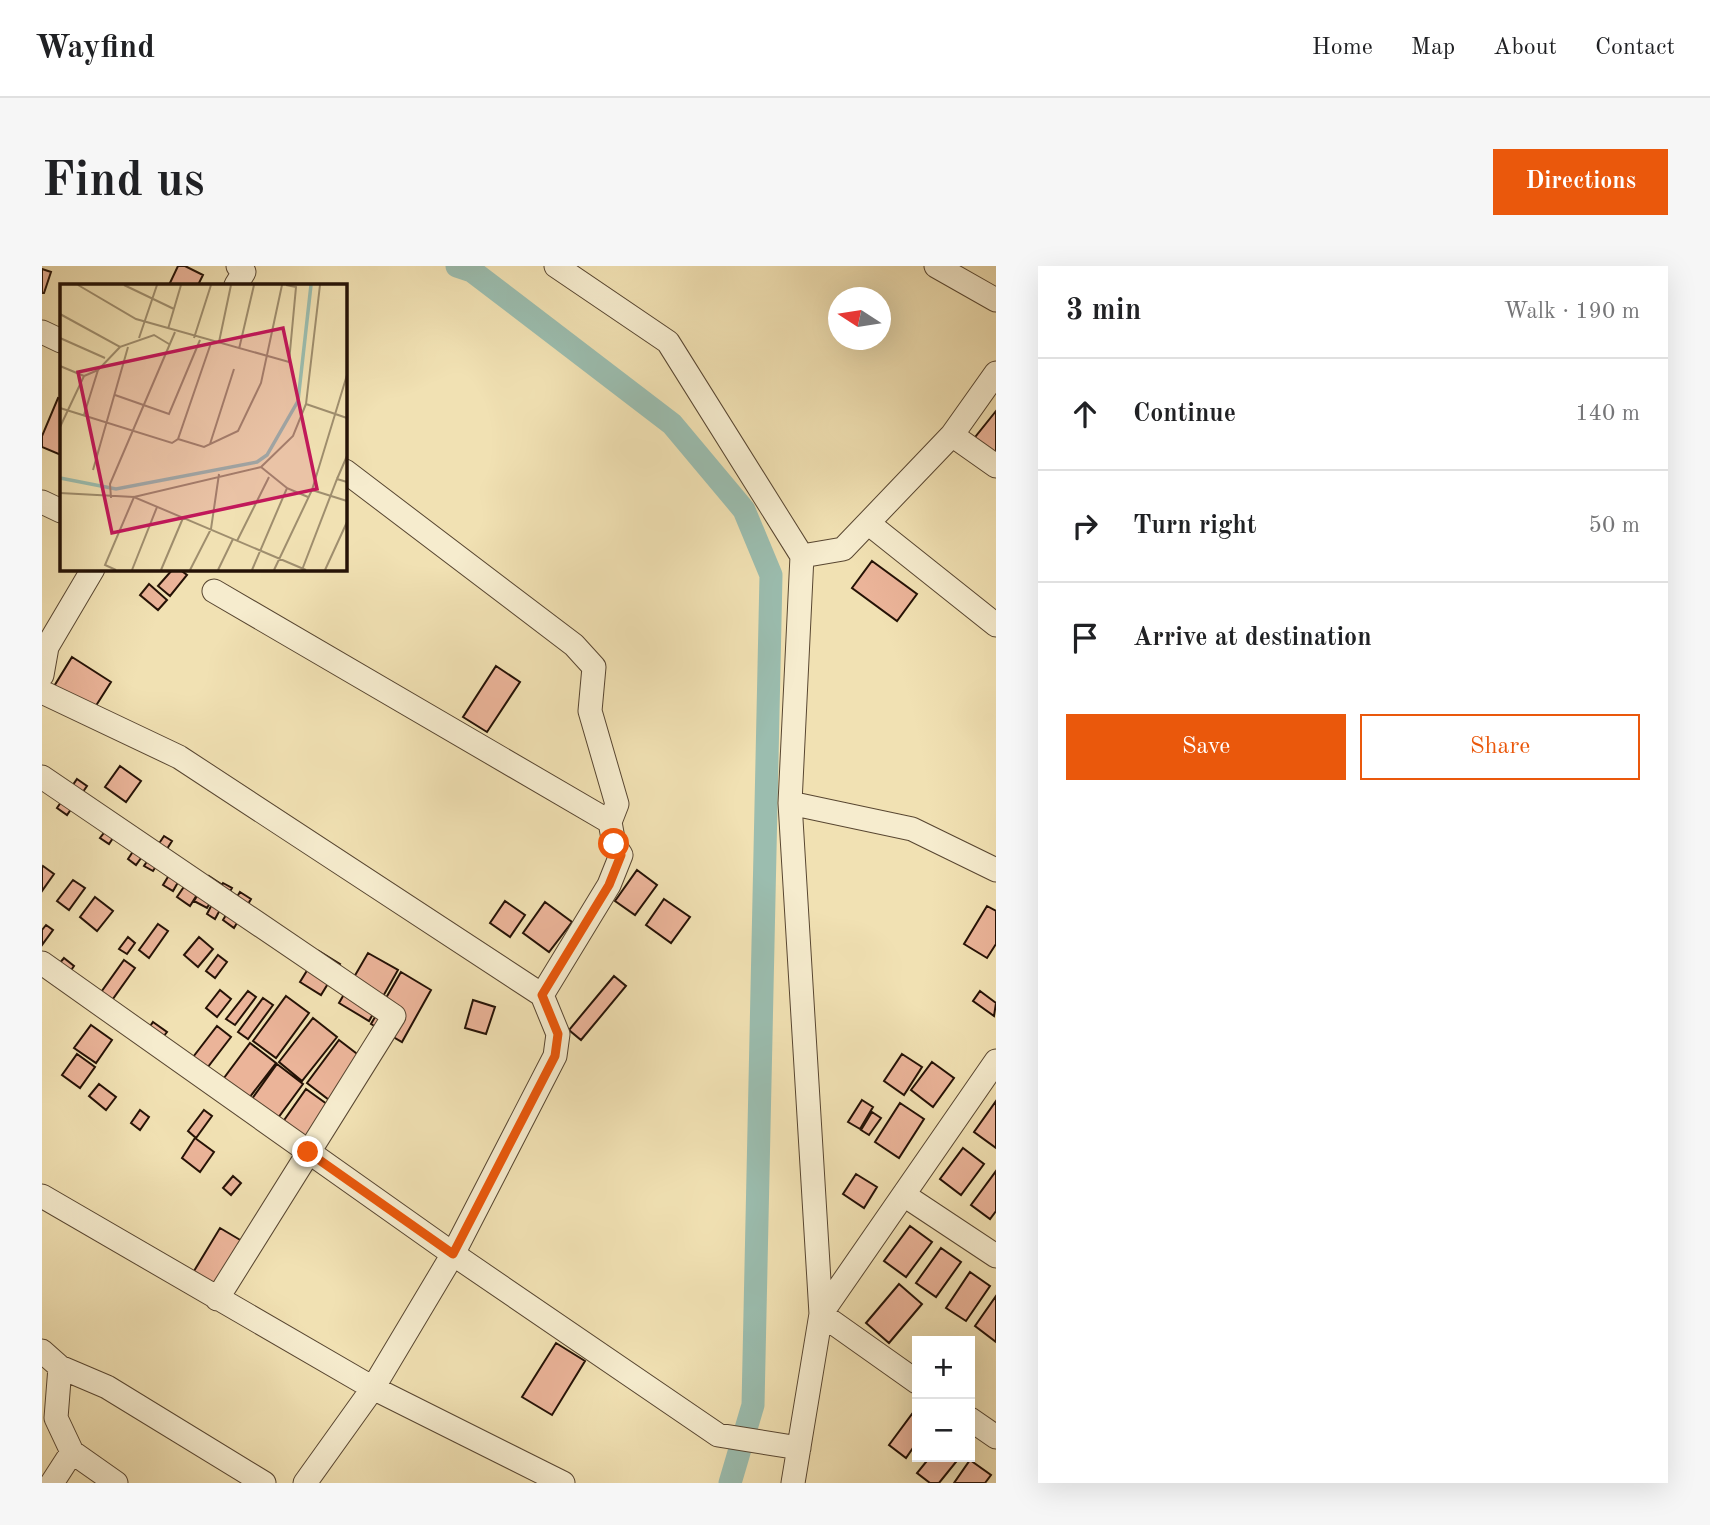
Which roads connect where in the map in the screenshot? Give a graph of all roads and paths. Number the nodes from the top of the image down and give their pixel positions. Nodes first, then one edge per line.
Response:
1 (238, 266) edge
2 (556, 266) edge
3 (936, 266) edge
4 (237, 284) edge
5 (995, 296) edge
6 (42, 332) edge
7 (60, 341) edge
8 (996, 373) edge
9 (952, 435) junction
10 (996, 466) edge
11 (346, 472) edge
12 (42, 502) edge
13 (60, 511) edge
14 (868, 523) junction
15 (802, 556) junction
16 (92, 570) edge
17 (214, 591) dead end
18 (996, 625) edge
19 (44, 646) edge
20 (42, 675) edge
21 (42, 692) edge
22 (42, 777) edge
23 (790, 803) junction
24 (610, 822) junction
25 (996, 870) edge
26 (42, 963) edge
27 (542, 995) junction
28 (996, 1061) edge
29 (308, 1152) junction
30 (904, 1195) junction
31 (42, 1196) edge
32 (453, 1254) junction
33 (996, 1256) edge
34 (217, 1299) junction
35 (821, 1314) junction
36 (42, 1351) edge
37 (60, 1367) junction
38 (912, 1378) edge
39 (373, 1388) junction
40 (975, 1422) edge
41 (996, 1437) edge
42 (795, 1447) junction
43 (72, 1452) junction
44 (52, 1483) edge
45 (116, 1483) edge
46 (264, 1483) edge
47 (305, 1483) edge
48 (563, 1483) edge
49 (793, 1483) edge

1 - 4 street
2 - 15 street
3 - 5 street
6 - 7 street
8 - 9 street
9 - 10 street
9 - 14 street
11 - 24 street
12 - 13 street
14 - 15 street
14 - 18 street
15 - 23 street
16 - 19 street
17 - 24 street
19 - 20 street
21 - 27 street
22 - 29 street
23 - 25 street
23 - 35 street
24 - 27 street
26 - 29 street
27 - 32 street
28 - 30 street
29 - 32 street
29 - 34 street
30 - 33 street
30 - 35 street
31 - 34 street
32 - 39 street
32 - 42 street
34 - 39 street
35 - 38 street
35 - 42 street
36 - 37 street
37 - 43 street
37 - 46 street
39 - 47 street
39 - 48 street
40 - 41 street
42 - 49 street
43 - 44 street
43 - 45 street

